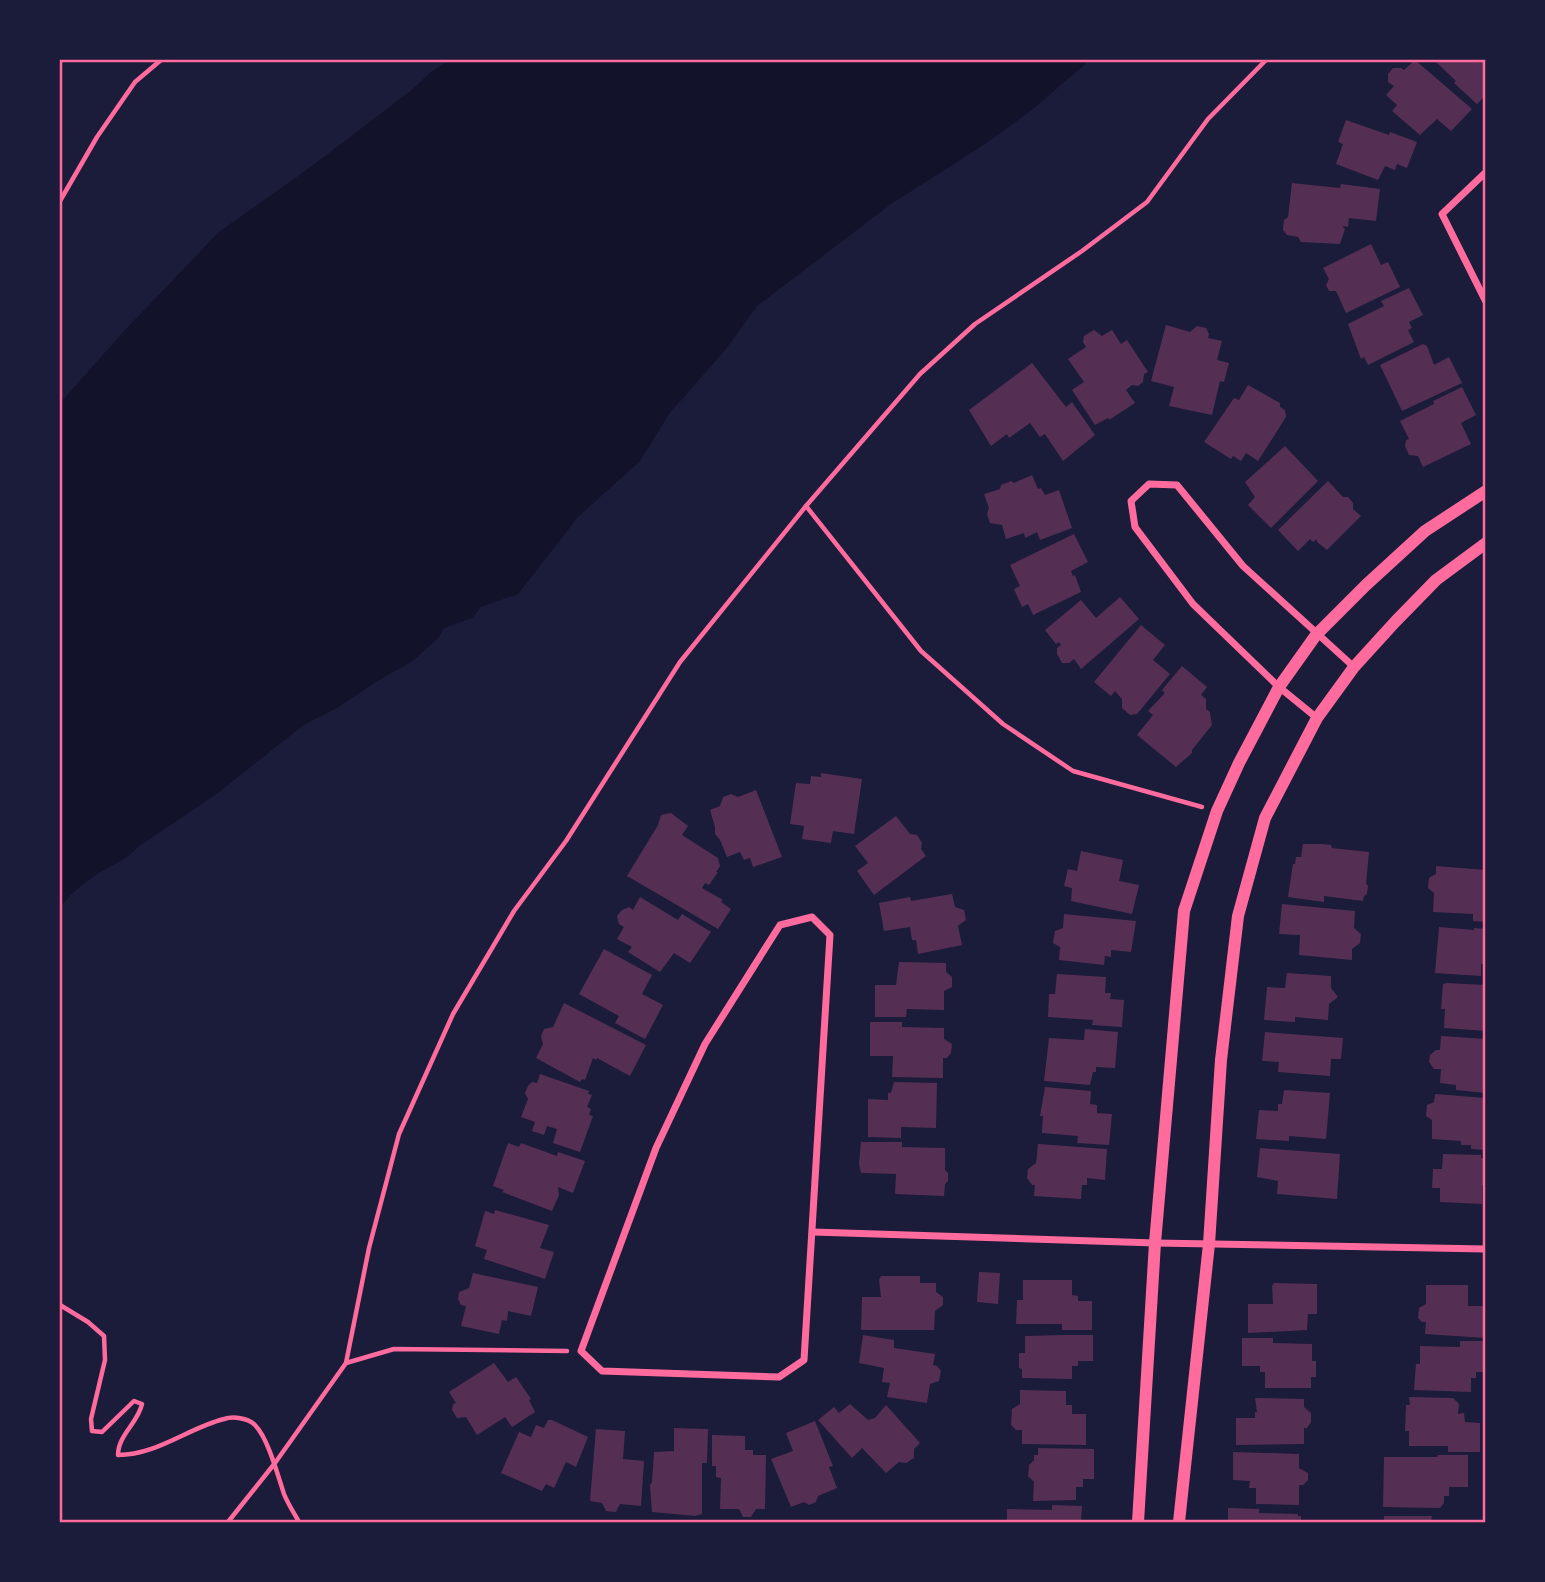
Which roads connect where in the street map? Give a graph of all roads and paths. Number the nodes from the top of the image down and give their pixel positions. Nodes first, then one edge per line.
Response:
1 (161, 60) edge
2 (1266, 60) edge
3 (1486, 172) edge
4 (60, 201) edge
5 (1486, 302) edge
6 (1486, 491) edge
7 (806, 506) junction
8 (1486, 543) edge
9 (1316, 635) junction
10 (1354, 667) junction
11 (1279, 687) junction
12 (1317, 718) junction
13 (1217, 811) junction
14 (813, 1232) junction
15 (1155, 1243) junction
16 (1209, 1244) junction
17 (1486, 1248) edge
18 (60, 1305) edge
19 (582, 1351) junction
20 (345, 1363) junction
21 (275, 1463) junction
22 (228, 1522) edge
23 (299, 1522) edge
24 (1138, 1522) edge
25 (1179, 1522) edge

1 - 4 path
2 - 7 path
3 - 5 street
6 - 9 street
7 - 13 path
7 - 20 path
8 - 10 street
9 - 10 street
9 - 11 street
9 - 11 street
10 - 12 street
11 - 12 street
11 - 13 street
12 - 16 street
13 - 15 street
14 - 15 street
14 - 19 street
14 - 19 street
15 - 16 street
15 - 24 street
16 - 17 street
16 - 25 street
18 - 21 path
19 - 20 path
20 - 21 path
21 - 22 path
21 - 23 path

